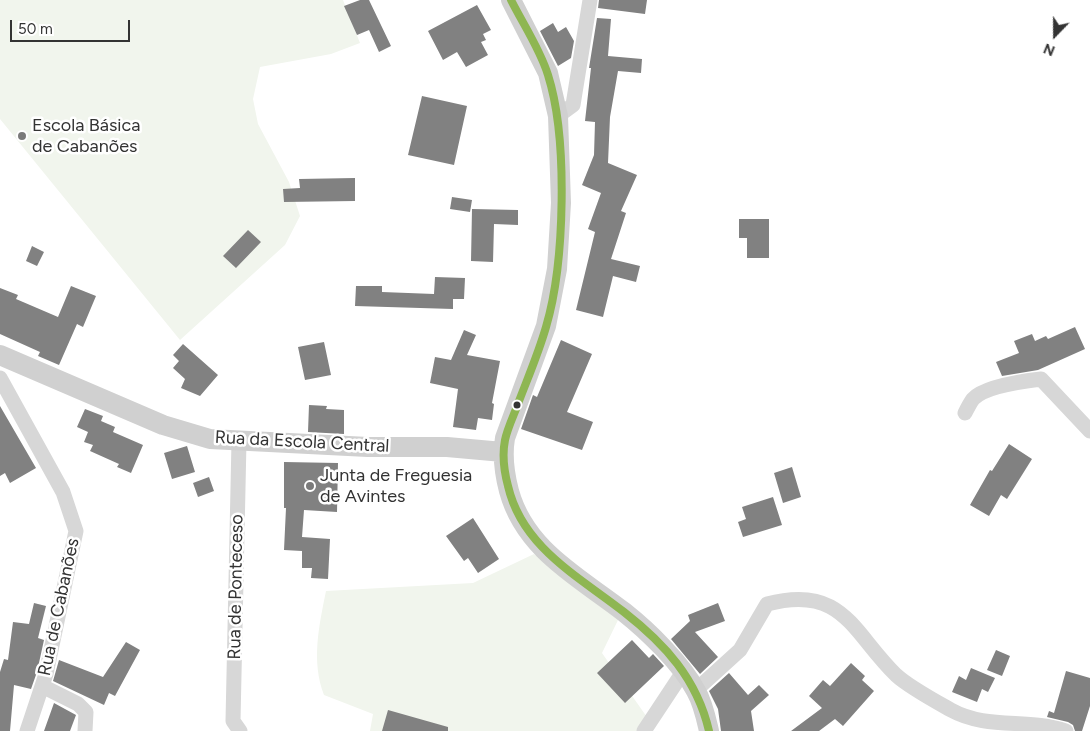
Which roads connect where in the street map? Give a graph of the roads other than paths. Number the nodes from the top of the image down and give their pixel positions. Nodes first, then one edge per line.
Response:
1 (511, 0) edge
2 (590, 0) edge
3 (558, 116) junction
4 (0, 355) edge
5 (0, 378) edge
6 (965, 413) dead end
7 (1090, 431) edge
8 (239, 441) junction
9 (470, 449) junction
10 (503, 452) junction
11 (504, 472) junction
12 (683, 672) junction
13 (42, 686) junction
14 (696, 690) junction
15 (27, 731) edge
16 (85, 731) edge
17 (240, 731) edge
18 (644, 731) edge
19 (709, 731) edge
20 (1066, 731) edge

1 - 3 street
2 - 3 street
3 - 10 street
4 - 8 street, Rua da Escola Central
5 - 13 street, Rua de Cabanões
6 - 7 street
8 - 9 street, Rua da Escola Central
8 - 17 street, Rua de Ponteceso
9 - 10 street, Rua da Escola Central
9 - 11 street
10 - 11 street
11 - 12 street
12 - 14 street
12 - 18 street
13 - 15 street, Rua de Cabanões
13 - 16 street
14 - 19 street
14 - 20 street

